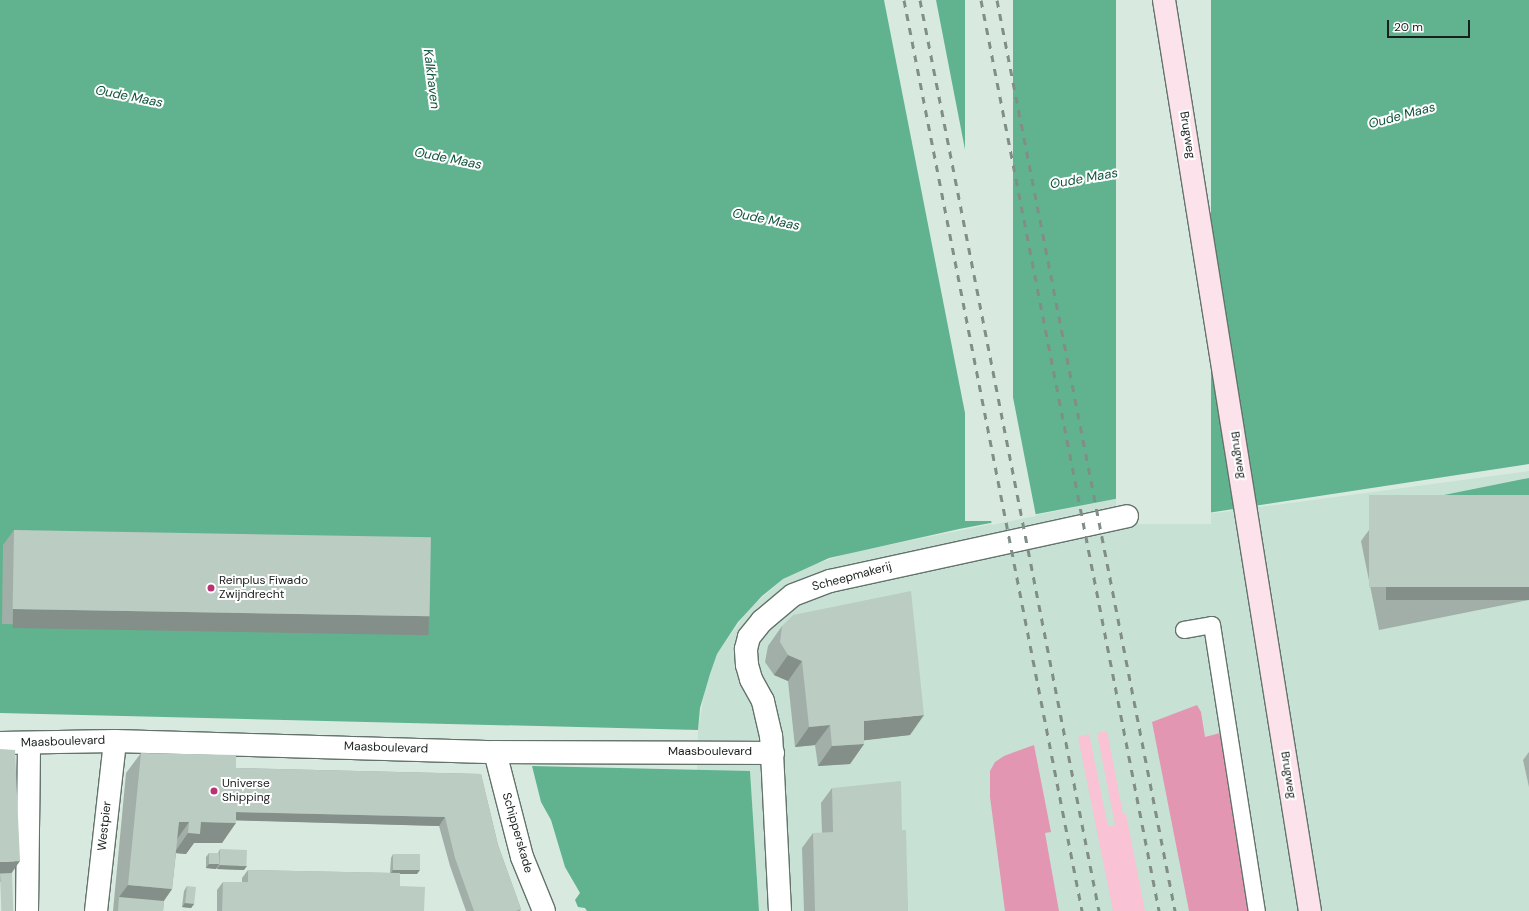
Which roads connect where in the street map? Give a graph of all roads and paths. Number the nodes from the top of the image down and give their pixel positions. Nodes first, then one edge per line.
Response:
1 (1164, 0) edge
2 (1127, 516) dead end
3 (1184, 630) dead end
4 (115, 741) junction
5 (0, 743) edge
6 (29, 744) junction
7 (495, 752) junction
8 (773, 753) junction
9 (27, 911) edge
10 (96, 911) edge
11 (544, 911) edge
12 (780, 911) edge
13 (1257, 911) edge
14 (1310, 911) edge

1 - 14 main road, Brugweg
2 - 8 street, Scheepmakerij
3 - 13 lane
4 - 6 street, Maasboulevard
4 - 7 street, Maasboulevard
4 - 10 street, Westpier
5 - 6 street, Maasboulevard
6 - 9 street
7 - 8 street, Maasboulevard
7 - 11 street, Schipperskade
8 - 12 street, Scheepmakerij

